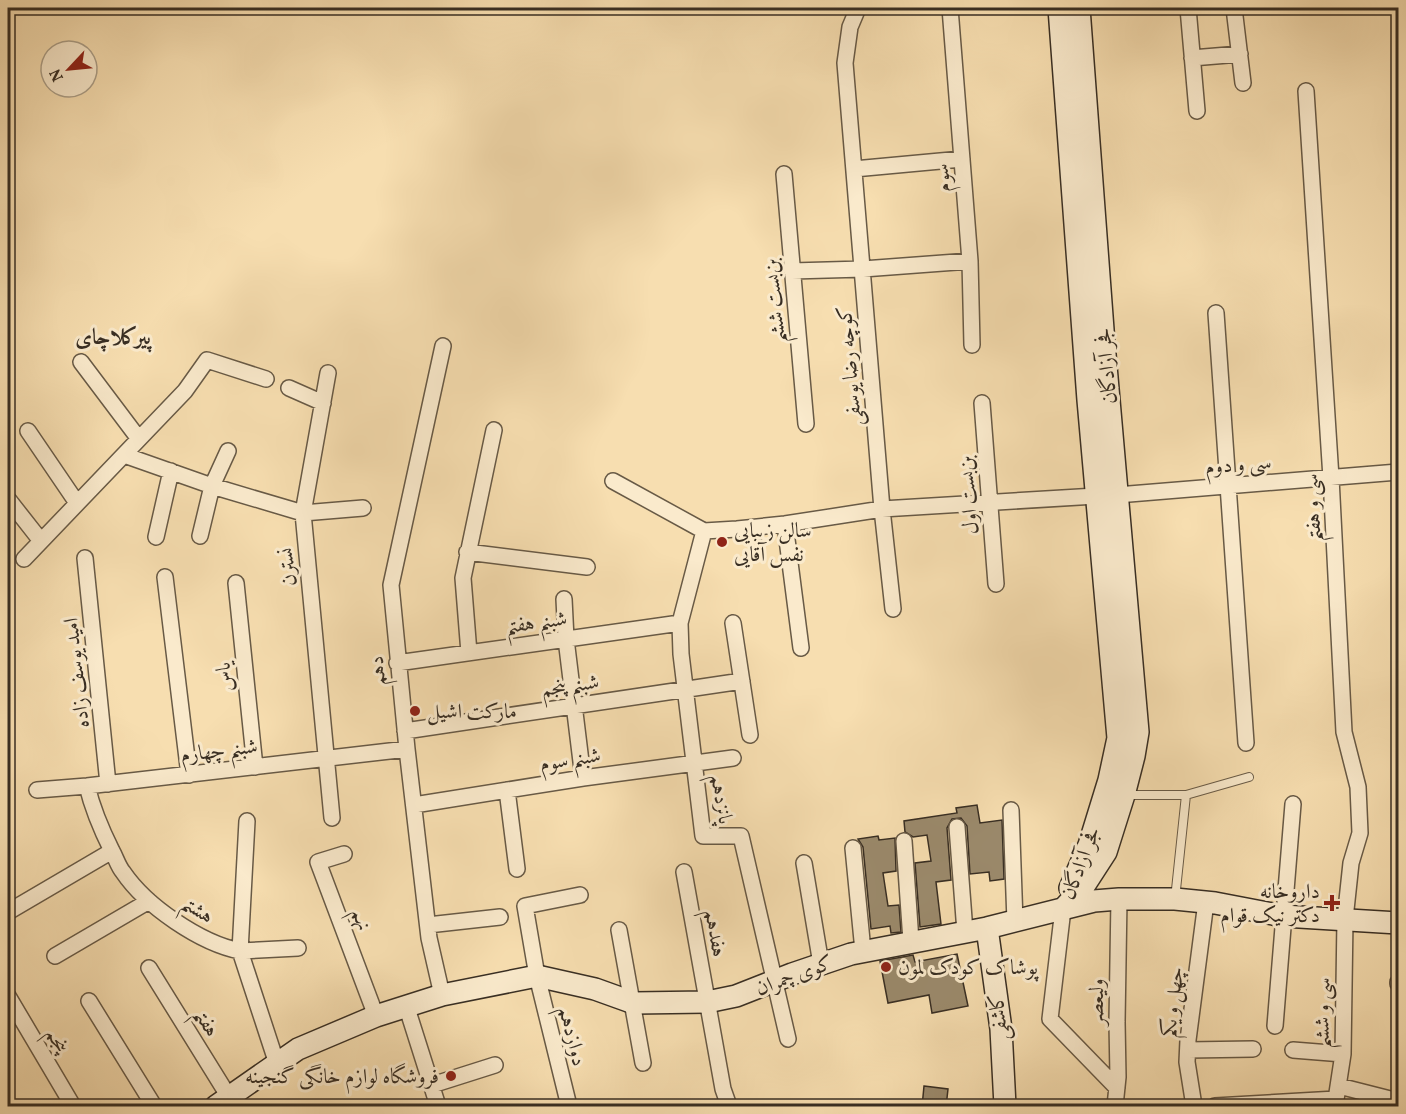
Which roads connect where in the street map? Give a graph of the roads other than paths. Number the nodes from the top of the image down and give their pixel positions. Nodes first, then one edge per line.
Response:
1 (854, 8) edge
2 (950, 8) edge
3 (1059, 8) edge
4 (1079, 8) edge
5 (1188, 8) edge
6 (1234, 8) edge
7 (1240, 54) junction
8 (1192, 58) junction
9 (1243, 83) dead end
10 (1306, 91) dead end
11 (1197, 111) dead end
12 (962, 159) junction
13 (854, 169) junction
14 (784, 174) dead end
15 (970, 261) junction
16 (862, 269) junction
17 (792, 271) junction
18 (1216, 314) dead end
19 (972, 345) dead end
20 (443, 346) dead end
21 (81, 362) dead end
22 (328, 373) dead end
23 (266, 379) dead end
24 (289, 388) dead end
25 (323, 403) junction
26 (982, 403) dead end
27 (806, 424) dead end
28 (494, 430) dead end
29 (28, 431) dead end
30 (139, 439) junction
31 (228, 452) dead end
32 (124, 455) junction
33 (171, 471) junction
34 (1398, 472) edge
35 (1332, 478) junction
36 (613, 481) dead end
37 (212, 486) junction
38 (1228, 486) junction
39 (1106, 496) junction
40 (8, 499) edge
41 (77, 503) junction
42 (990, 504) junction
43 (363, 508) dead end
44 (882, 509) junction
45 (303, 513) junction
46 (785, 524) junction
47 (704, 531) junction
48 (200, 536) dead end
49 (156, 537) dead end
50 (41, 541) junction
51 (467, 552) junction
52 (85, 558) dead end
53 (24, 559) dead end
54 (587, 567) dead end
55 (165, 577) dead end
56 (236, 583) dead end
57 (996, 584) dead end
58 (564, 599) dead end
59 (893, 609) dead end
60 (680, 622) junction
61 (733, 623) dead end
62 (566, 639) junction
63 (801, 648) dead end
64 (469, 652) junction
65 (397, 663) junction
66 (742, 681) junction
67 (685, 689) junction
68 (575, 706) junction
69 (405, 731) junction
70 (750, 735) dead end
71 (1246, 743) dead end
72 (407, 749) junction
73 (327, 758) junction
74 (733, 758) dead end
75 (694, 763) junction
76 (255, 767) junction
77 (189, 775) junction
78 (1249, 777) dead end
79 (583, 778) junction
80 (108, 784) junction
81 (87, 786) junction
82 (37, 790) dead end
83 (507, 790) junction
84 (1124, 795) junction
85 (1186, 795) junction
86 (1293, 804) dead end
87 (414, 805) junction
88 (1011, 810) dead end
89 (332, 818) dead end
90 (247, 821) dead end
91 (957, 827) dead end
92 (904, 841) dead end
93 (853, 848) dead end
94 (1097, 849) junction
95 (112, 851) junction
96 (344, 854) dead end
97 (804, 863) dead end
98 (518, 869) dead end
99 (684, 872) dead end
100 (580, 896) dead end
101 (1119, 898) junction
102 (1175, 899) junction
103 (149, 901) junction
104 (1206, 902) junction
105 (1063, 909) junction
106 (8, 912) edge
107 (500, 916) dead end
108 (1283, 916) junction
109 (1345, 919) junction
110 (1015, 922) junction
111 (1398, 923) edge
112 (428, 926) junction
113 (987, 928) junction
114 (618, 930) dead end
115 (965, 932) junction
116 (911, 941) junction
117 (298, 948) dead end
118 (240, 951) junction
119 (863, 951) junction
120 (55, 956) dead end
121 (821, 964) junction
122 (149, 969) dead end
123 (537, 976) junction
124 (773, 981) junction
125 (442, 995) junction
126 (8, 996) edge
127 (89, 1001) dead end
128 (707, 1002) junction
129 (634, 1003) junction
130 (406, 1005) junction
131 (376, 1016) junction
132 (1275, 1026) dead end
133 (788, 1039) dead end
134 (1253, 1049) dead end
135 (1188, 1050) junction
136 (1293, 1050) dead end
137 (1343, 1054) junction
138 (643, 1063) dead end
139 (276, 1064) junction
140 (495, 1065) dead end
141 (432, 1085) junction
142 (1117, 1088) junction
143 (1337, 1097) edge
144 (1398, 1101) edge
145 (223, 1102) edge
146 (73, 1107) edge
147 (154, 1107) edge
148 (438, 1107) edge
149 (569, 1107) edge
150 (729, 1107) edge
151 (1005, 1107) edge
152 (1115, 1107) edge
153 (1194, 1107) edge
154 (1215, 1107) edge

1 - 13 street, کوچه رضا یوسفی
2 - 12 street, سوم
3 - 39 street, فجر آزادگان
4 - 39 street, فجر آزادگان
5 - 8 street
6 - 7 street
7 - 8 street
7 - 9 street
8 - 11 street
10 - 35 street, سی و هفتم
12 - 13 street
12 - 15 street, سوم
13 - 16 street, کوچه رضا یوسفی
14 - 17 street, بن‌بست ششم
15 - 16 street
15 - 19 street, سوم
16 - 17 street
16 - 44 street, کوچه رضا یوسفی
17 - 27 street, بن‌بست ششم
18 - 38 street
20 - 65 street, دهم
21 - 30 street
22 - 25 street, نسترن
23 - 30 street
24 - 25 street
25 - 45 street, نسترن
26 - 42 street, بن‌بست اول
28 - 51 street
29 - 41 street
30 - 32 street
31 - 37 street
32 - 33 street
32 - 41 street
33 - 37 street
33 - 49 street
34 - 35 street, سی و دوم
35 - 38 street, سی و دوم
35 - 109 street, سی و هفتم
36 - 47 street
37 - 45 street
37 - 48 street
38 - 39 street, سی و دوم
38 - 71 street
39 - 42 street
39 - 84 street, فجر آزادگان
39 - 94 street, فجر آزادگان
40 - 50 street
41 - 50 street
42 - 44 street
42 - 57 street, بن‌بست اول
43 - 45 street
44 - 46 street
44 - 59 street, کوچه رضا یوسفی
45 - 73 street, نسترن
46 - 47 street
46 - 63 street
47 - 60 street, پانزدهم
50 - 53 street
51 - 54 street
51 - 64 street
52 - 80 street, امید یوسف زاده
55 - 77 street
56 - 76 street, یاس
58 - 62 street
60 - 62 street, شبنم هفتم
60 - 67 street, پانزدهم
61 - 66 street
62 - 64 street, شبنم هفتم
62 - 68 street
64 - 65 street, شبنم هفتم
65 - 69 street, دهم
66 - 67 street, شبنم پنجم
66 - 70 street
67 - 68 street, شبنم پنجم
67 - 75 street, پانزدهم
68 - 69 street, شبنم پنجم
68 - 79 street
69 - 72 street, دهم
72 - 73 street, شبنم چهارم
72 - 87 street, دهم
73 - 76 street, شبنم چهارم
73 - 89 street, نسترن
74 - 75 street, شبنم سوم
75 - 79 street, شبنم سوم
75 - 124 street, پانزدهم
76 - 77 street, شبنم چهارم
77 - 80 street, شبنم چهارم
78 - 85 lane
79 - 83 street, شبنم سوم
80 - 81 street, شبنم چهارم
81 - 82 street, شبنم چهارم
81 - 95 street, هشتم
83 - 87 street, شبنم سوم
83 - 98 street
84 - 85 lane
84 - 94 street, فجر آزادگان
85 - 102 lane
86 - 108 street
87 - 112 street, دهم
88 - 110 street
90 - 118 street
91 - 115 street
92 - 116 street
93 - 119 street
94 - 105 street, فجر آزادگان
95 - 103 street, هشتم
95 - 106 street
96 - 131 street, نهم
97 - 121 street
99 - 128 street, هفدهم
100 - 123 street, دوازدهم
101 - 102 street, کوی چمران
101 - 105 street, کوی چمران
101 - 142 street, ولیعصر
102 - 104 street, کوی چمران
103 - 118 street, هشتم
103 - 120 street
104 - 108 street, کوی چمران
104 - 135 street, چهل و یکم
105 - 110 street, کوی چمران
105 - 142 street
107 - 112 street
108 - 109 street, کوی چمران
108 - 132 street
109 - 111 street, کوی چمران
109 - 137 street, سی و ششم
110 - 113 street, کوی چمران
112 - 125 street, دهم
113 - 115 street, کوی چمران
113 - 151 street, کاشفی
114 - 129 street
115 - 116 street, کوی چمران
116 - 119 street, کوی چمران
117 - 118 street, هشتم
118 - 139 street
119 - 121 street, کوی چمران
121 - 124 street, کوی چمران
122 - 145 street, هفتم
123 - 125 street, کوی چمران
123 - 129 street, کوی چمران
123 - 149 street, دوازدهم
124 - 128 street, کوی چمران
124 - 133 street, پانزدهم
125 - 130 street, کوی چمران
126 - 146 street, پنجم
127 - 147 street
128 - 129 street, کوی چمران
128 - 150 street, هفدهم
129 - 138 street
130 - 131 street, کوی چمران
130 - 141 street
131 - 139 street, کوی چمران
134 - 135 street
135 - 153 street, چهل و یکم
136 - 137 street
137 - 143 street, سی و ششم
139 - 145 street, کوی چمران
140 - 141 street
141 - 148 street
142 - 152 street, ولیعصر
143 - 144 street
143 - 154 street

